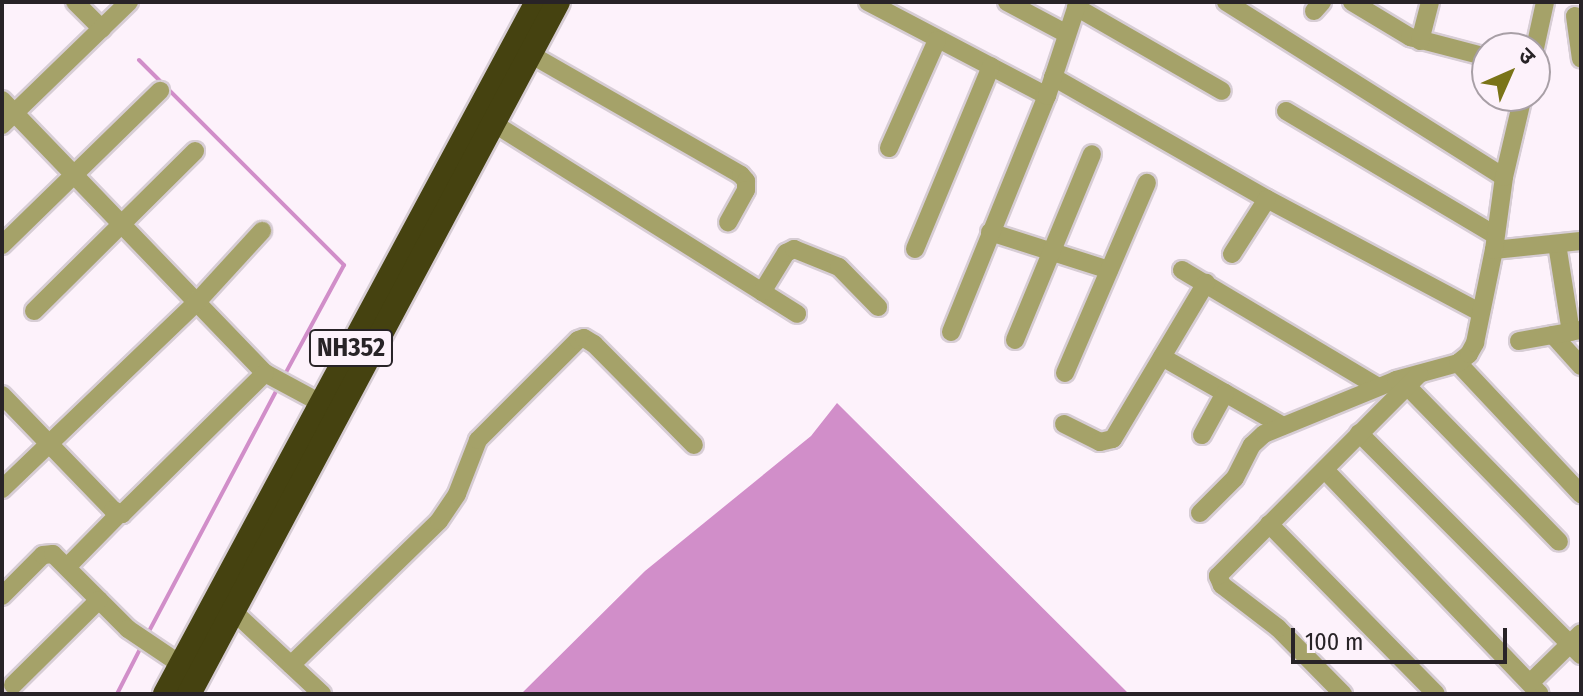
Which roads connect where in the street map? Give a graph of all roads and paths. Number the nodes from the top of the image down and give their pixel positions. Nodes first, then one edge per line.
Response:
1 (75, 2) edge
2 (129, 2) edge
3 (537, 2) edge
4 (558, 2) edge
5 (868, 2) edge
6 (1007, 2) edge
7 (1352, 2) edge
8 (1430, 2) edge
9 (1545, 2) edge
10 (1077, 4) edge
11 (1237, 5) edge
12 (1578, 16) edge
13 (1541, 23) junction
14 (102, 29) junction
15 (1539, 32) edge
16 (1067, 34) junction
17 (937, 40) junction
18 (1420, 41) junction
19 (1471, 53) edge
20 (530, 54) junction
21 (1581, 59) edge
22 (991, 66) junction
23 (1053, 77) junction
24 (160, 91) dead end
25 (1222, 91) dead end
26 (1047, 96) junction
27 (1286, 111) dead end
28 (6, 112) edge
29 (492, 112) junction
30 (1519, 112) edge
31 (889, 148) dead end
32 (195, 151) dead end
33 (1092, 154) dead end
34 (74, 174) junction
35 (1504, 177) junction
36 (1147, 183) dead end
37 (1267, 199) junction
38 (728, 222) dead end
39 (122, 225) junction
40 (262, 231) dead end
41 (990, 232) junction
42 (1581, 241) edge
43 (1494, 242) junction
44 (1557, 244) junction
45 (2, 245) edge
46 (915, 249) dead end
47 (1053, 251) junction
48 (1232, 254) dead end
49 (1109, 270) junction
50 (1182, 270) dead end
51 (1206, 283) junction
52 (762, 292) junction
53 (196, 303) junction
54 (878, 307) dead end
55 (34, 311) dead end
56 (1481, 313) junction
57 (797, 314) dead end
58 (951, 332) dead end
59 (1568, 332) edge
60 (1015, 340) dead end
61 (1519, 341) dead end
62 (1162, 357) junction
63 (1458, 363) junction
64 (1581, 366) edge
65 (265, 373) junction
66 (1065, 373) dead end
67 (1414, 380) junction
68 (1378, 387) junction
69 (1225, 393) junction
70 (2, 395) edge
71 (330, 408) junction
72 (1064, 424) dead end
73 (1283, 426) junction
74 (1359, 433) junction
75 (1202, 435) dead end
76 (50, 443) junction
77 (694, 445) dead end
78 (1325, 470) junction
79 (2, 489) edge
80 (1581, 494) edge
81 (1200, 513) dead end
82 (119, 514) junction
83 (1269, 524) junction
84 (1559, 542) dead end
85 (67, 567) junction
86 (2, 596) edge
87 (99, 600) junction
88 (233, 611) junction
89 (1577, 644) edge
90 (291, 665) junction
91 (13, 685) dead end
92 (186, 686) edge
93 (1535, 689) edge
94 (322, 694) edge
95 (1343, 694) edge
96 (1436, 694) edge

1 - 14 street
2 - 14 street
3 - 29 highway, NH352
4 - 20 highway, NH352
5 - 17 street
6 - 16 street
7 - 18 street
8 - 18 street
9 - 13 street
10 - 16 street
10 - 25 street
11 - 35 street
12 - 13 street
12 - 21 street
13 - 15 street
14 - 28 street
16 - 23 street
17 - 22 street
17 - 31 street
18 - 19 street
20 - 29 highway, NH352
20 - 38 street
22 - 26 street
22 - 46 street
23 - 26 street
23 - 37 street
24 - 34 street
26 - 41 street
27 - 43 street
28 - 34 street
29 - 52 street
29 - 71 highway, NH352
30 - 35 street
32 - 39 street
33 - 47 street
34 - 39 street
34 - 45 street
35 - 43 street
36 - 49 street
37 - 48 street
37 - 56 street
39 - 53 street
39 - 55 street
40 - 53 street
41 - 47 street
41 - 58 street
42 - 44 street
43 - 44 street
43 - 56 street
44 - 59 street
47 - 49 street
47 - 60 street
49 - 66 street
50 - 51 street
51 - 62 street
51 - 68 street
52 - 54 street
52 - 57 street
53 - 65 street
53 - 76 street
56 - 63 street
59 - 61 street
59 - 64 street
62 - 69 street
62 - 72 street
63 - 67 street
63 - 80 street
65 - 71 street
65 - 82 street
67 - 68 street
67 - 74 street
67 - 84 street
68 - 73 street
69 - 73 street
69 - 75 street
70 - 76 street
71 - 88 highway, NH352
71 - 92 highway, NH352
73 - 81 street
74 - 78 street
74 - 89 street
76 - 79 street
76 - 82 street
77 - 90 street
78 - 83 street
78 - 93 street
82 - 85 street
83 - 95 street
83 - 96 street
85 - 86 street
85 - 87 street
87 - 91 street
87 - 92 street
88 - 90 street
88 - 92 highway, NH352
89 - 93 street
90 - 94 street

